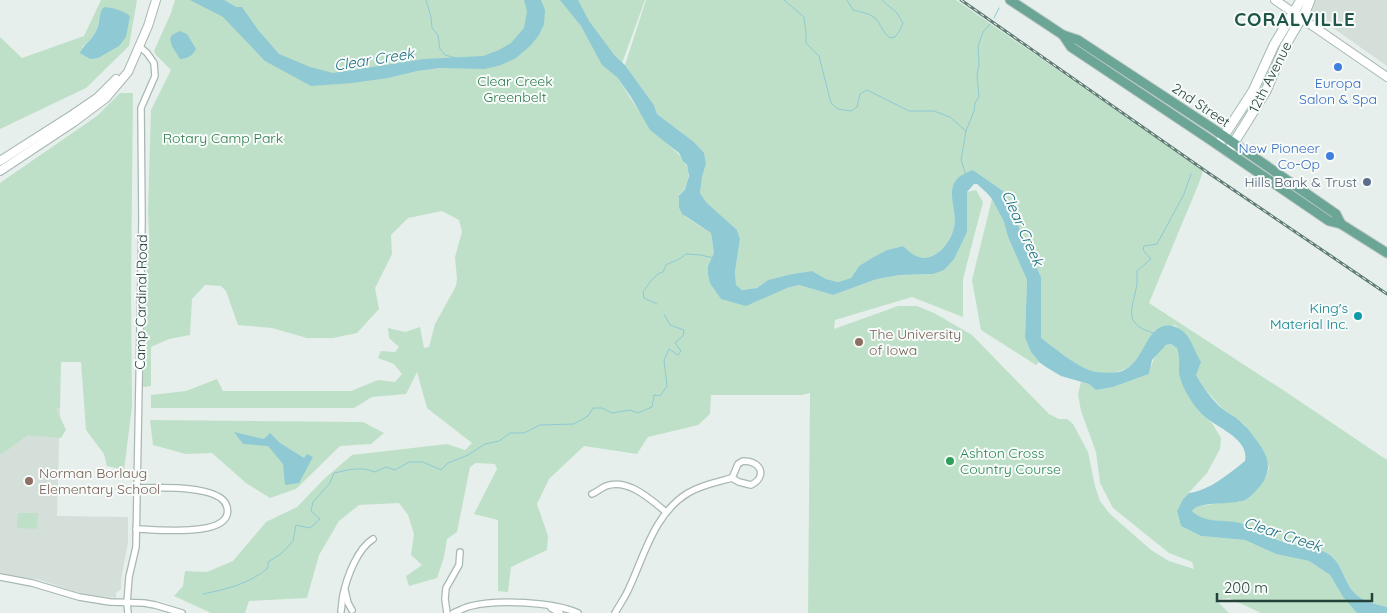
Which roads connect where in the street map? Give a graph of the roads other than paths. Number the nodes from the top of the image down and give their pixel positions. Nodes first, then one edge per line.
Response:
1 (1010, 0) edge
2 (1275, 0) edge
3 (1302, 0) edge
4 (1310, 0) edge
5 (156, 1) edge
6 (1294, 12) junction
7 (1302, 18) junction
8 (1063, 35) junction
9 (140, 47) junction
10 (1387, 76) edge
11 (1224, 136) junction
12 (1233, 143) junction
13 (1218, 145) junction
14 (1228, 152) junction
15 (0, 161) edge
16 (0, 171) edge
17 (1342, 224) junction
18 (1387, 253) edge
19 (732, 478) junction
20 (137, 488) junction
21 (592, 494) dead end
22 (666, 512) junction
23 (136, 529) junction
24 (373, 539) dead end
25 (460, 552) dead end
26 (0, 577) edge
27 (345, 590) junction
28 (127, 603) junction
29 (547, 606) junction
30 (354, 611) edge
31 (339, 612) edge
32 (128, 613) edge
33 (182, 613) edge
34 (447, 613) edge
35 (453, 613) edge
36 (560, 613) edge
37 (578, 613) edge
38 (615, 613) edge

1 - 8 main road, 2nd Street
2 - 6 street
3 - 6 main road, 12th Avenue
4 - 7 main road, 12th Avenue
5 - 9 street
6 - 7 street
6 - 11 main road, 12th Avenue
7 - 10 street
7 - 12 main road, 12th Avenue
8 - 11 main road, 2nd Street
8 - 13 main road, 2nd Street
9 - 15 street
9 - 16 street
9 - 20 street, Camp Cardinal Road
11 - 12 main road, 2nd Street
11 - 13 main road, 12th Avenue
12 - 14 main road, 12th Avenue
12 - 17 main road, 2nd Street
13 - 14 main road, 2nd Street
14 - 17 main road, 2nd Street
17 - 18 main road, 2nd Street
19 - 19 street
19 - 22 street
20 - 23 street, Camp Cardinal Road
20 - 23 street
21 - 22 street
22 - 38 street
23 - 28 street, Camp Cardinal Road
24 - 27 street
25 - 34 street
26 - 28 street
27 - 30 street
27 - 31 street
28 - 32 street, Camp Cardinal Road
28 - 33 street
29 - 35 street
29 - 36 street
29 - 37 street
30 - 31 street

